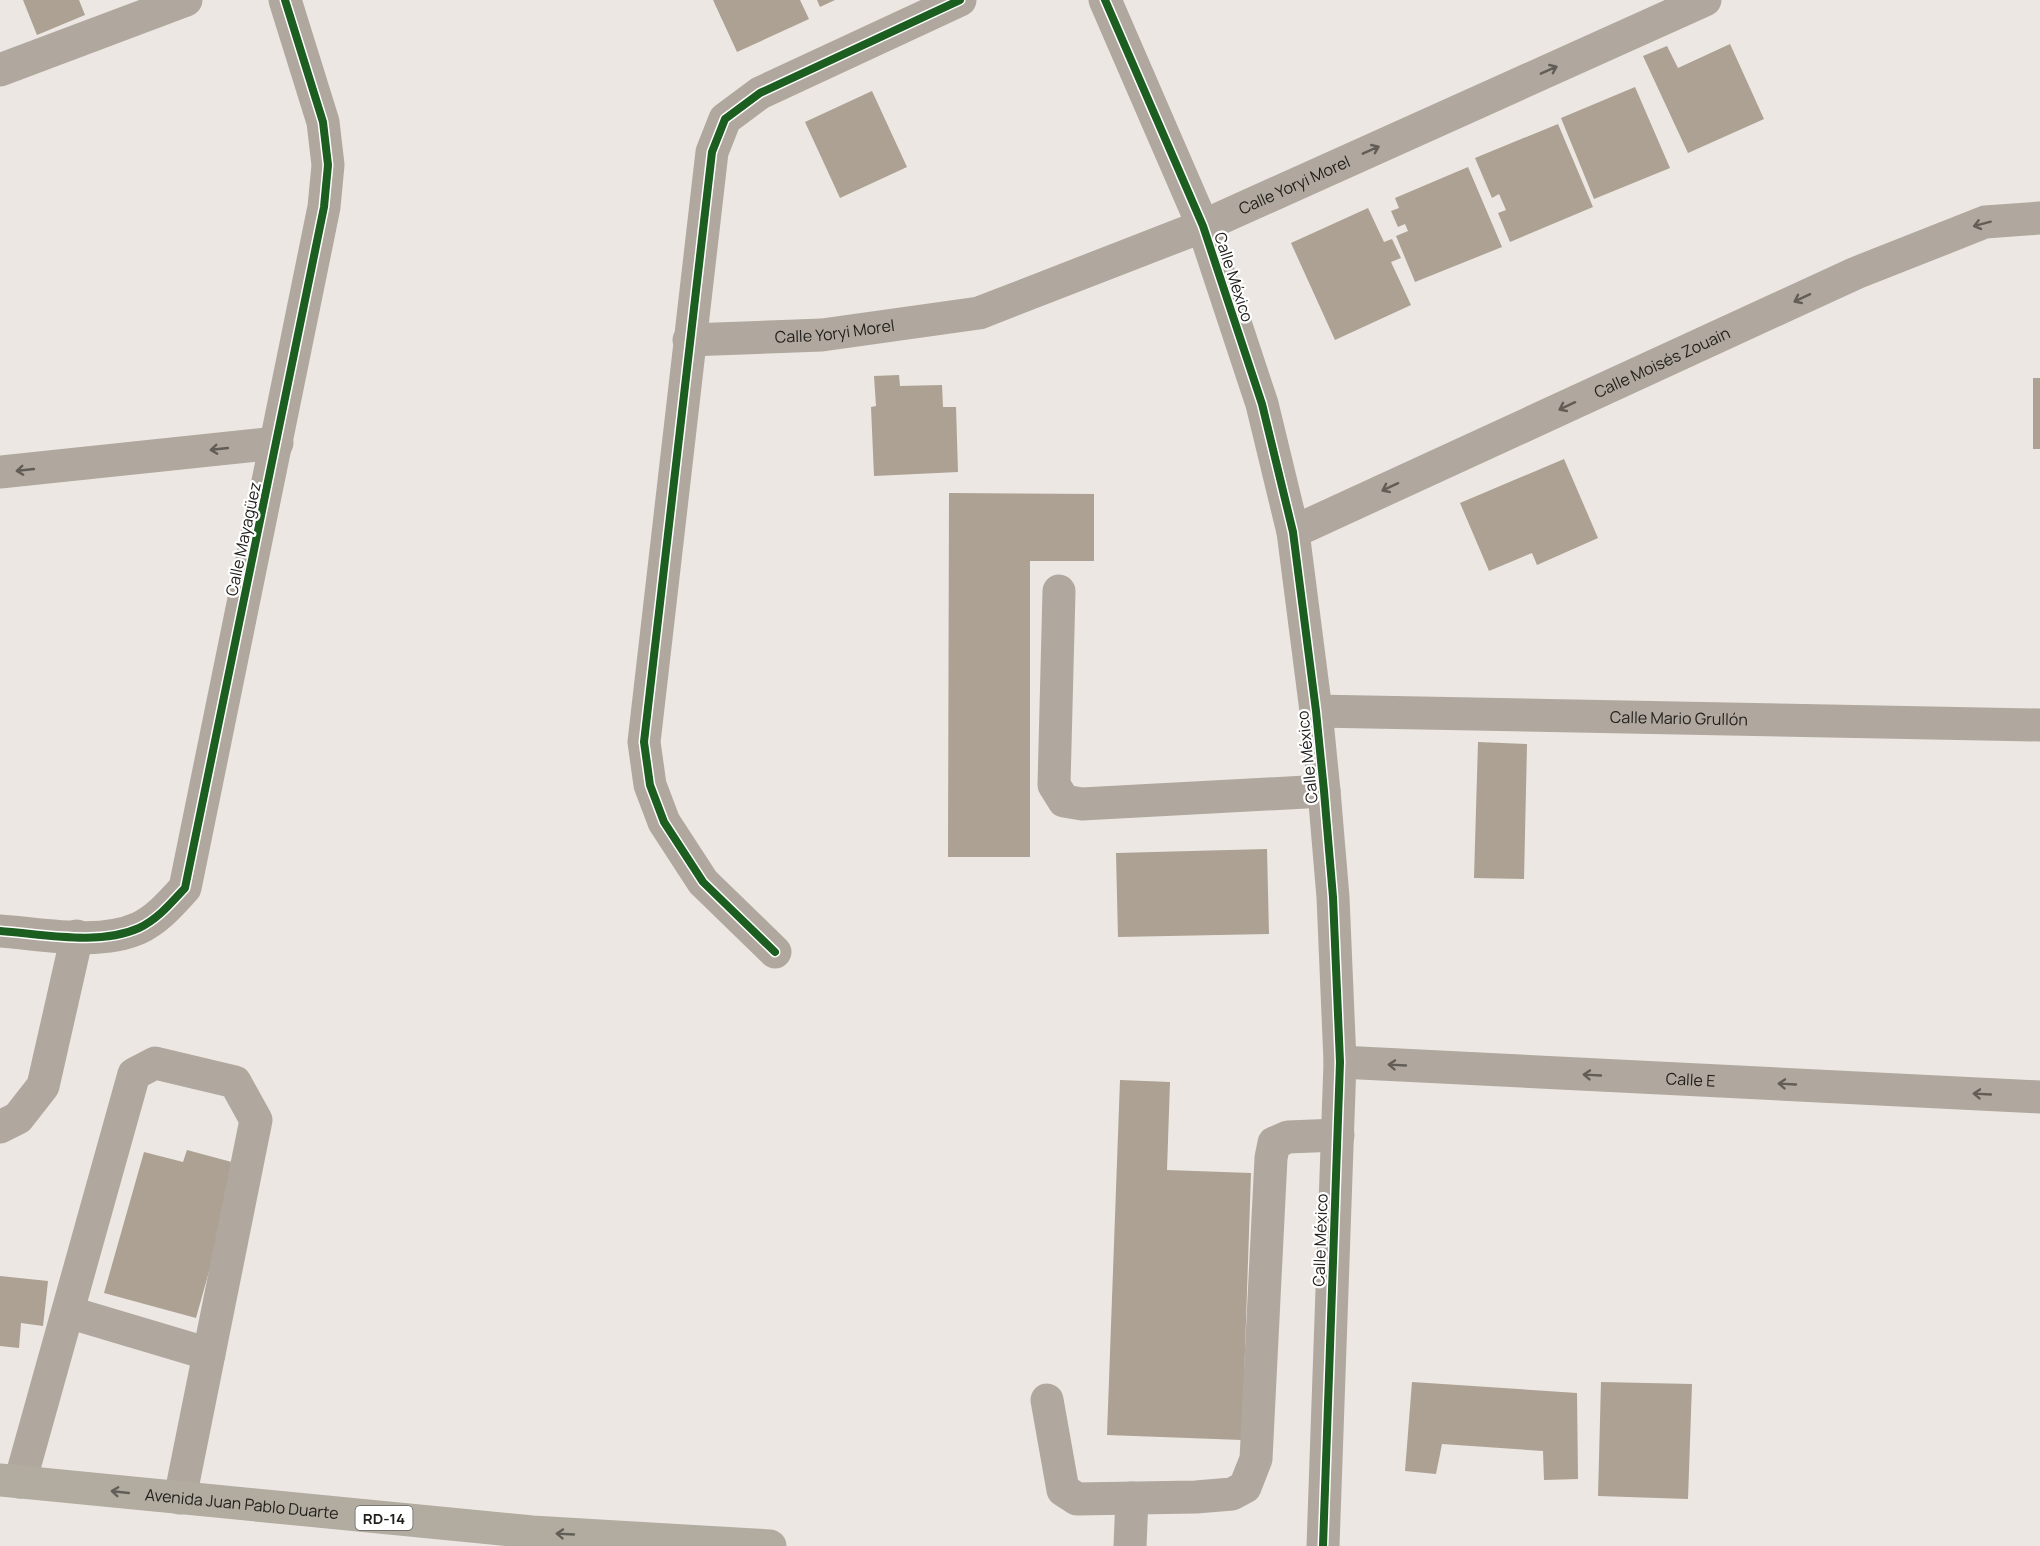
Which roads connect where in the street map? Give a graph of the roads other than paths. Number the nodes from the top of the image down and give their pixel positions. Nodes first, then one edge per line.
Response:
1 (186, 0) edge
2 (285, 0) edge
3 (960, 0) edge
4 (1105, 0) edge
5 (1705, 0) edge
6 (0, 70) edge
7 (2040, 218) edge
8 (1203, 226) junction
9 (689, 340) junction
10 (277, 443) junction
11 (0, 472) edge
12 (1293, 532) junction
13 (1059, 591) dead end
14 (1316, 711) junction
15 (2040, 725) edge
16 (1324, 790) junction
17 (0, 931) edge
18 (77, 936) junction
19 (775, 952) dead end
20 (1340, 1062) junction
21 (2040, 1097) edge
22 (0, 1126) edge
23 (1338, 1135) junction
24 (68, 1311) junction
25 (208, 1354) junction
26 (1047, 1400) dead end
27 (10, 1481) edge
28 (180, 1498) junction
29 (1132, 1498) junction
30 (770, 1546) edge
31 (1130, 1546) edge
32 (1323, 1546) edge

1 - 6 street
2 - 10 street, Calle Mayagüez
3 - 9 street
4 - 8 street, Calle México
8 -> 5 street, Calle Yoryi Morel
7 -> 12 street, Calle Moisés Zouain
8 - 9 street, Calle Yoryi Morel
8 - 12 street, Calle México
9 - 19 street
10 -> 11 street
10 - 18 street, Calle Mayagüez
12 - 14 street, Calle México
13 - 16 street
14 - 15 street, Calle Mario Grullón
14 - 16 street, Calle México
16 - 20 street, Calle México
17 - 18 street, Calle Mayagüez
18 - 22 street
21 -> 20 street, Calle E
20 - 23 street, Calle México
23 - 29 street
23 - 32 street, Calle México
24 - 25 street
24 - 25 street
24 - 27 street
25 - 28 street
26 - 29 street
28 -> 27 main road, Avenida Juan Pablo Duarte / RD-14
30 -> 28 main road, Avenida Juan Pablo Duarte / RD-14
29 - 31 street

